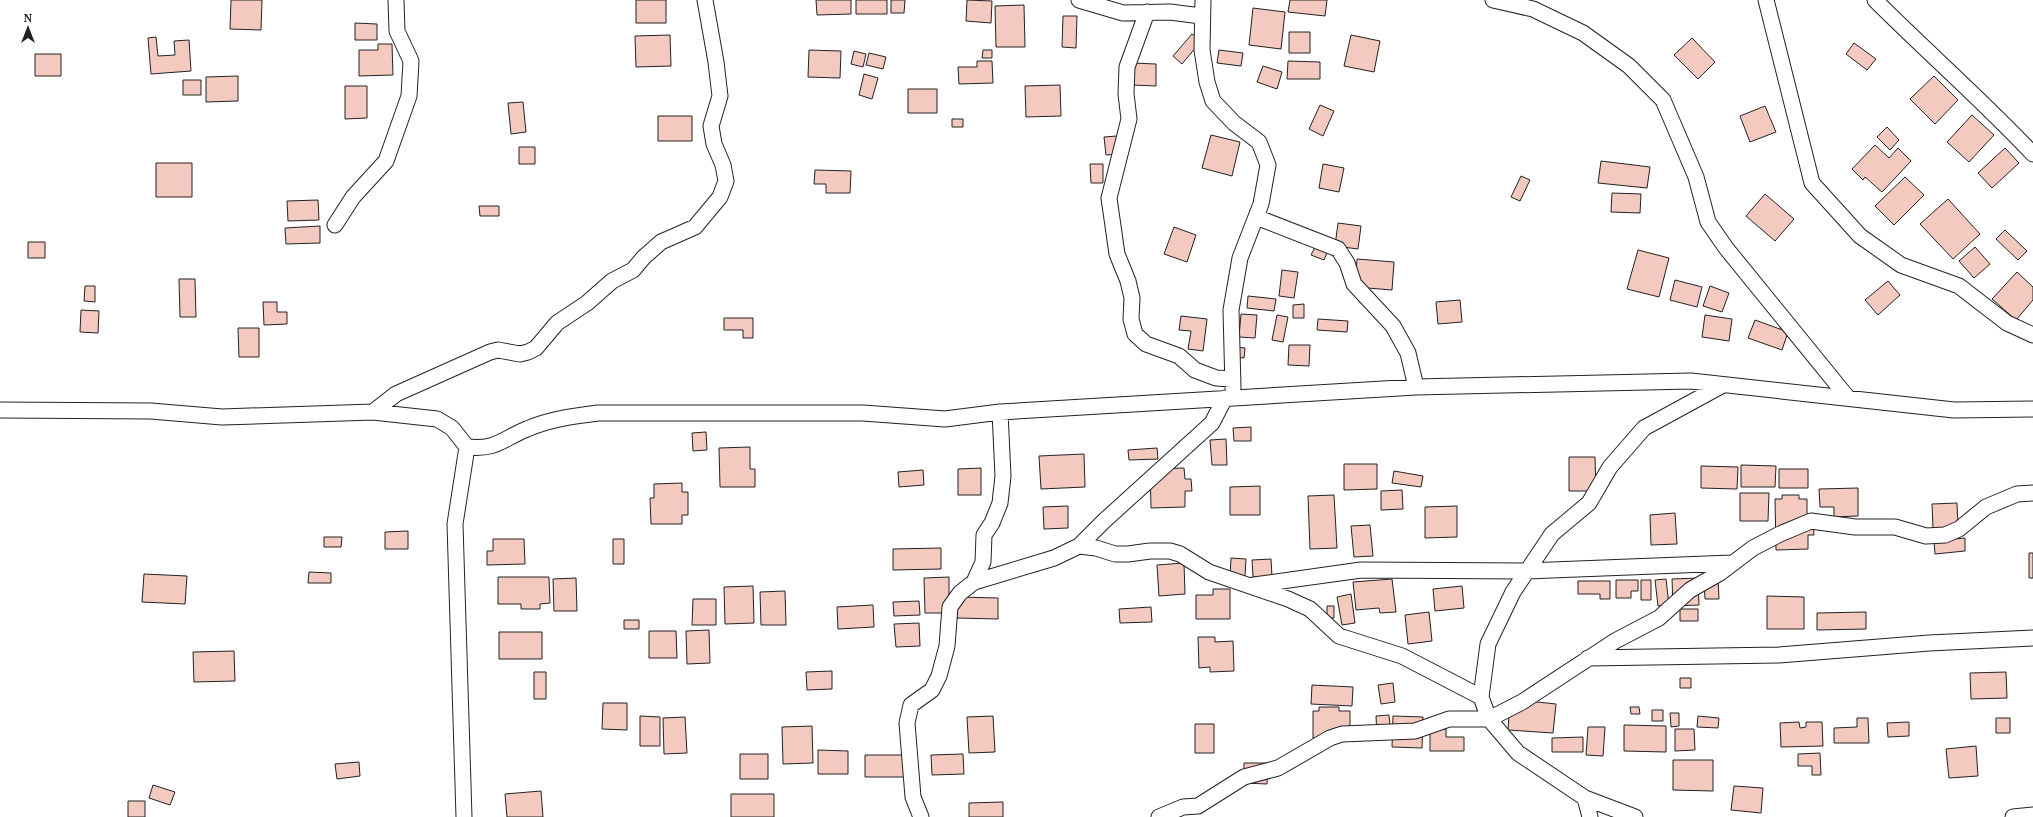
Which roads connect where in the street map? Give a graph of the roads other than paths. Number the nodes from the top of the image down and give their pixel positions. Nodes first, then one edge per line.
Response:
1 (396, 0) edge
2 (704, 0) edge
3 (1079, 0) edge
4 (1203, 0) edge
5 (1493, 0) edge
6 (1766, 0) edge
7 (1875, 0) edge
8 (1147, 12) junction
9 (1201, 16) junction
10 (2033, 154) edge
11 (1256, 217) junction
12 (335, 225) dead end
13 (2033, 335) edge
14 (1233, 379) junction
15 (1723, 385) junction
16 (1416, 387) junction
17 (1230, 398) junction
18 (1848, 398) junction
19 (2033, 409) edge
20 (0, 410) edge
21 (373, 412) junction
22 (1000, 412) junction
23 (467, 447) junction
24 (2033, 494) edge
25 (1079, 546) junction
26 (1732, 563) junction
27 (1526, 571) junction
28 (974, 582) junction
29 (1251, 585) junction
30 (2033, 638) edge
31 (1587, 658) junction
32 (1481, 697) junction
33 (1489, 719) junction
34 (1585, 798) junction
35 (922, 815) edge
36 (2033, 815) edge
37 (464, 817) edge
38 (1159, 817) edge
39 (1590, 817) edge
40 (1635, 817) edge
41 (2014, 817) edge

1 - 12 street
2 - 21 street
3 - 8 street
4 - 9 street
5 - 18 street
6 - 13 street
7 - 10 street
8 - 9 street
8 - 14 street
9 - 11 street
11 - 14 street
11 - 16 street
14 - 17 street
15 - 16 street
15 - 18 street
15 - 27 street
16 - 17 street
17 - 22 street
17 - 25 street
18 - 19 street
20 - 21 street
21 - 23 street
22 - 23 street
22 - 28 street
23 - 37 street
24 - 26 street
25 - 28 street
25 - 29 street
26 - 27 street
26 - 31 street
27 - 29 street
27 - 32 street
28 - 35 street
29 - 32 street
30 - 31 street
31 - 33 street
32 - 33 street
33 - 34 street
33 - 38 street
34 - 39 street
34 - 40 street
36 - 41 street

